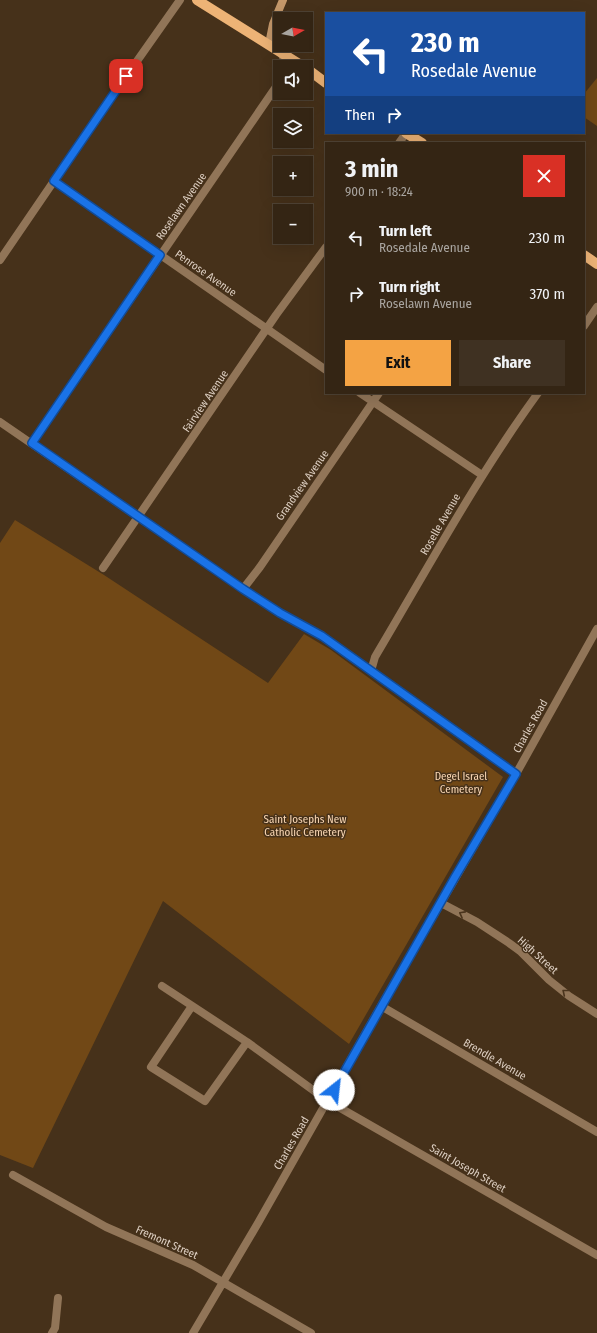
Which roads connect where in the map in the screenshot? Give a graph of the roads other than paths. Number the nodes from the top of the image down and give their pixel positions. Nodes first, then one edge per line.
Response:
1 (180, 0) edge
2 (197, 0) edge
3 (282, 0) edge
4 (269, 44) junction
5 (273, 47) edge
6 (281, 52) joint
7 (284, 60) edge
8 (293, 60) edge
9 (313, 74) edge
10 (325, 82) edge
11 (273, 91) edge
12 (408, 134) edge
13 (420, 142) edge
14 (54, 181) junction
15 (325, 248) edge
16 (160, 255) junction
17 (585, 255) edge
18 (0, 260) edge
19 (597, 264) edge
20 (597, 307) edge
21 (585, 325) edge
22 (267, 329) junction
23 (325, 369) edge
24 (361, 394) edge
25 (378, 394) edge
26 (537, 394) edge
27 (373, 402) junction
28 (0, 422) edge
29 (32, 443) junction
30 (482, 476) junction
31 (138, 517) junction
32 (103, 568) dead end
33 (243, 589) junction
34 (597, 629) edge
35 (371, 670) junction
36 (516, 774) junction
37 (441, 903) junction
38 (162, 986) dead end
39 (192, 1006) junction
40 (381, 1006) junction
41 (597, 1014) edge
42 (247, 1042) junction
43 (328, 1101) junction
44 (597, 1132) edge
45 (13, 1175) dead end
46 (597, 1255) edge
47 (222, 1281) junction
48 (58, 1298) dead end
49 (52, 1333) edge
50 (193, 1333) edge
51 (311, 1333) edge

1 - 14 street
2 - 4 main road
3 - 4 main road
4 - 5 main road
6 - 7 street
6 - 8 main road
9 - 10 main road
11 - 16 street, Roselawn Avenue
12 - 13 main road
14 - 16 street, Penrose Avenue
14 - 18 street
15 - 22 street, Fairview Avenue
16 - 22 street, Penrose Avenue
16 - 29 street, Roselawn Avenue
17 - 19 main road
20 - 21 street
22 - 23 street, Penrose Avenue
22 - 31 street, Fairview Avenue
24 - 27 street
25 - 27 street, Grandview Avenue
26 - 30 street, Roselle Avenue
27 - 30 street
27 - 33 street, Grandview Avenue
28 - 29 street
29 - 31 street
30 - 35 street, Roselle Avenue
31 - 32 street, Fairview Avenue
31 - 33 street
33 - 35 street
34 - 36 street, Charles Road
35 - 36 street
36 - 37 street, Charles Road
37 - 40 street, Charles Road
41 -> 37 street, High Street
38 - 39 street, Saint Joseph Street
39 - 42 street, Saint Joseph Street
39 - 42 street
40 - 43 street, Charles Road
40 - 44 street, Brendle Avenue
42 - 43 street, Saint Joseph Street
43 - 46 street, Saint Joseph Street
43 - 47 street, Charles Road
45 - 47 street, Fremont Street
47 - 50 street, Charles Road
47 - 51 street, Fremont Street
48 - 49 street

